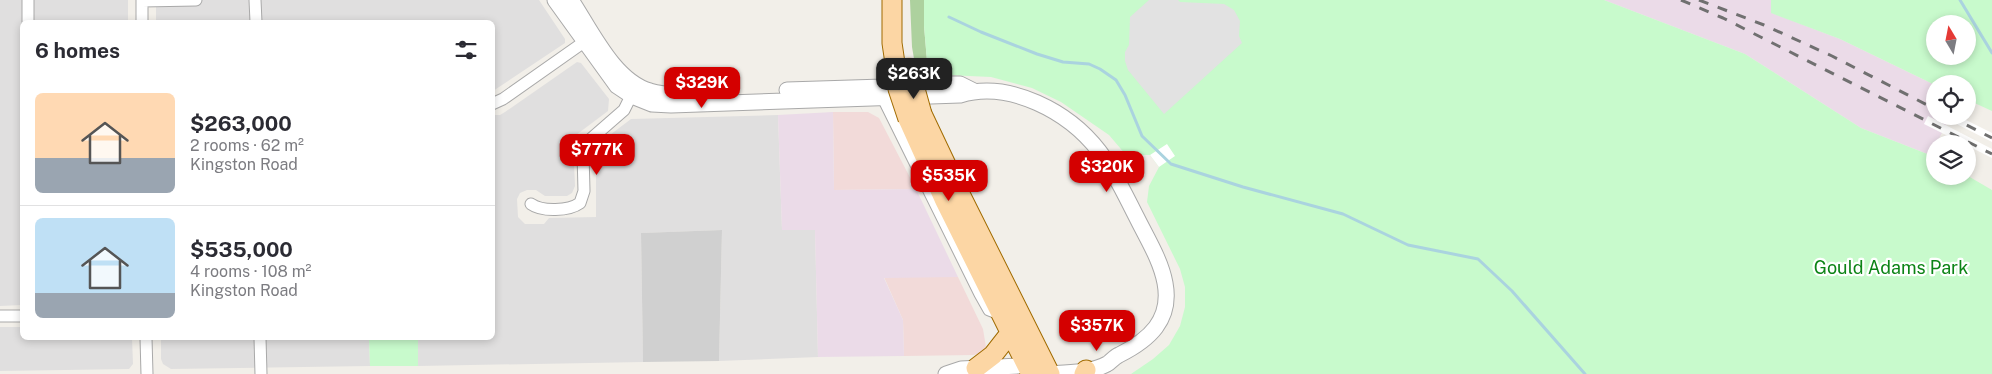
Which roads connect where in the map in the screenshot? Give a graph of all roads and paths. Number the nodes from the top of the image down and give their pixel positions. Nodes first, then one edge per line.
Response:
1 (28, 0) edge
2 (196, 0) edge
3 (255, 0) edge
4 (555, 0) edge
5 (892, 0) edge
6 (904, 0) edge
7 (142, 1) edge
8 (571, 8) edge
9 (28, 20) edge
10 (142, 20) edge
11 (256, 20) edge
12 (584, 42) junction
13 (902, 68) junction
14 (634, 91) junction
15 (974, 91) junction
16 (883, 98) junction
17 (495, 103) edge
18 (915, 116) junction
19 (531, 204) dead end
20 (0, 316) edge
21 (20, 316) edge
22 (1006, 324) junction
23 (146, 340) edge
24 (260, 340) edge
25 (1118, 356) junction
26 (976, 368) junction
27 (1041, 371) edge
28 (1085, 372) edge
29 (147, 374) edge
30 (260, 374) edge
31 (946, 374) edge

1 - 9 street
2 - 7 street
3 - 11 street
4 - 8 street
5 - 13 main road
6 - 13 main road
7 - 10 street
8 - 12 street
8 - 14 street
12 - 14 street
12 - 17 street
13 - 18 main road, bridge
14 - 15 street
14 - 16 street
14 - 19 street
15 - 16 street
15 - 25 street
16 - 22 street
18 - 22 main road
18 - 27 main road
20 - 21 street
22 - 26 main road
22 - 27 main road
23 - 29 street
24 - 30 street
25 - 27 street
25 - 28 street
26 - 27 street
26 - 31 street
27 - 28 street

